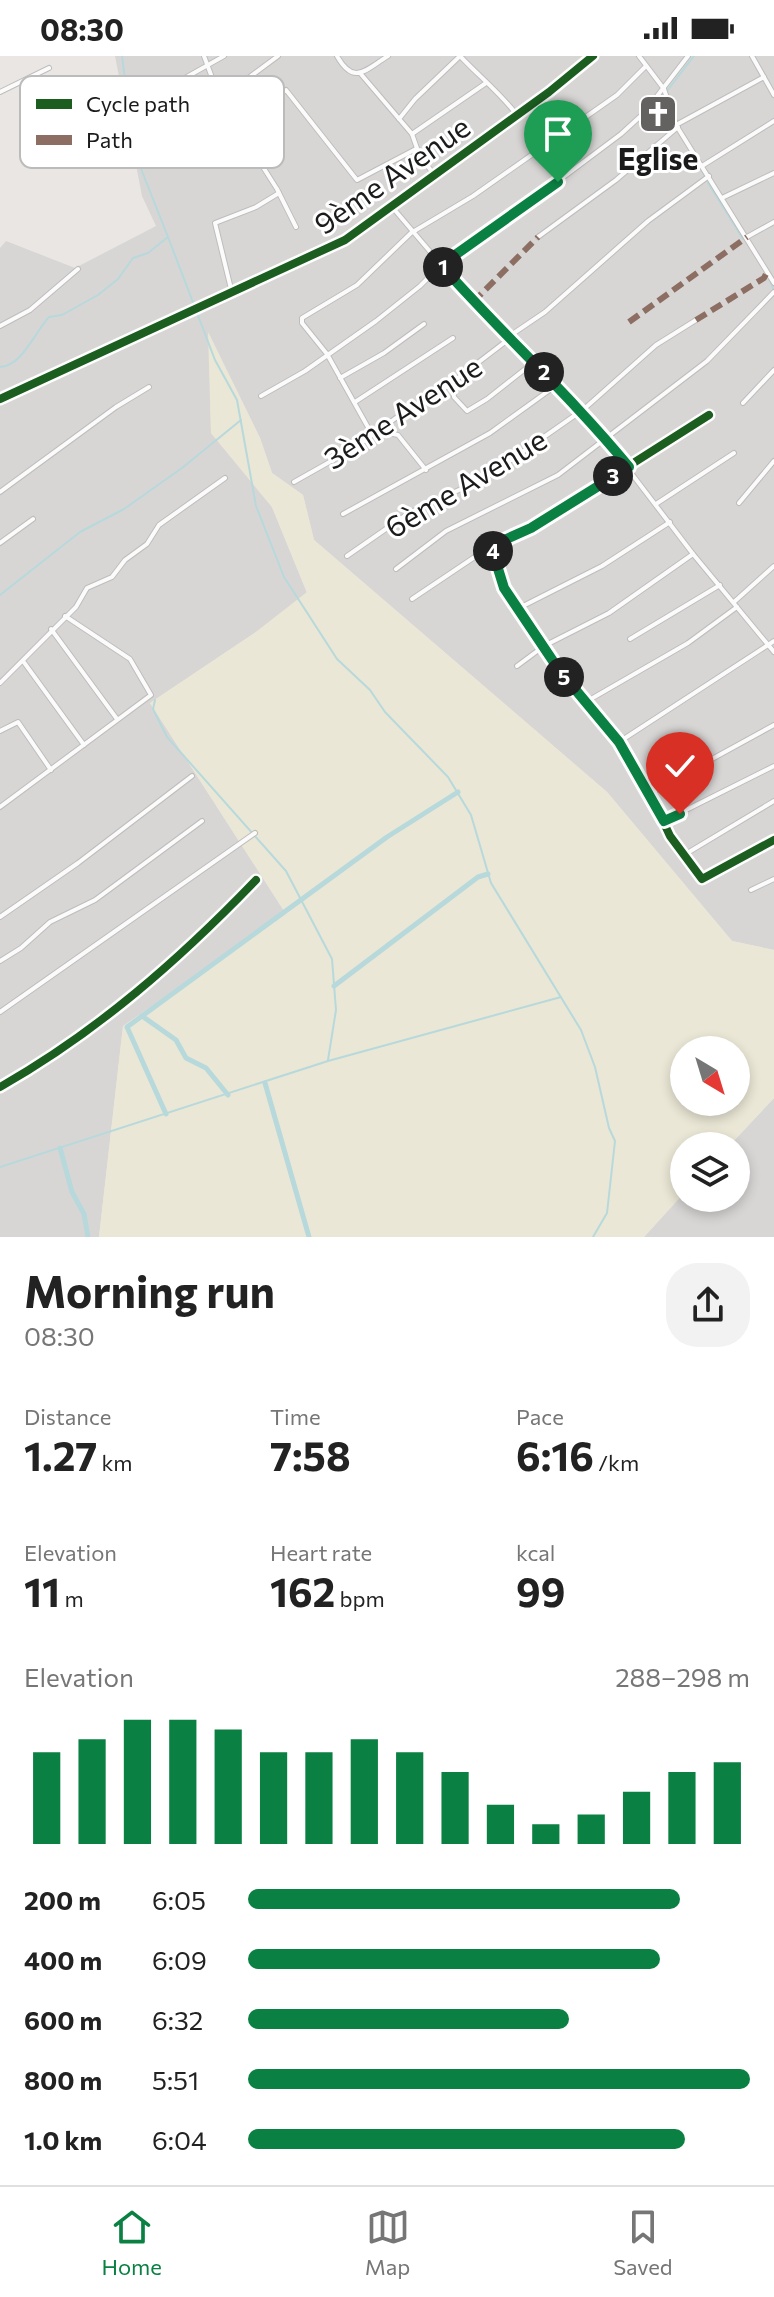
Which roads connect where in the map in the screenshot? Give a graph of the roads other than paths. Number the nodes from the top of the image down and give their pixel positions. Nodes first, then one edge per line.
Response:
1 (204, 56) edge
2 (224, 56) edge
3 (278, 56) edge
4 (337, 56) edge
5 (388, 56) edge
6 (460, 56) edge
7 (593, 56) edge
8 (639, 56) edge
9 (688, 56) edge
10 (752, 56) edge
11 (208, 65) junction
12 (646, 66) junction
13 (49, 68) dead end
14 (360, 73) junction
15 (33, 76) edge
16 (188, 76) edge
17 (212, 76) edge
18 (251, 76) edge
19 (764, 77) junction
20 (20, 82) edge
21 (486, 83) junction
22 (664, 89) junction
23 (0, 92) edge
24 (284, 92) edge
25 (774, 95) edge
26 (517, 115) junction
27 (399, 119) junction
28 (774, 121) edge
29 (677, 126) junction
30 (412, 134) junction
31 (416, 149) junction
32 (702, 166) junction
33 (264, 168) edge
34 (774, 173) edge
35 (435, 176) junction
36 (709, 176) junction
37 (279, 193) junction
38 (722, 198) junction
39 (393, 208) junction
40 (774, 222) edge
41 (296, 227) dead end
42 (411, 233) junction
43 (538, 237) dead end
44 (747, 237) junction
45 (441, 265) junction
46 (78, 269) dead end
47 (774, 269) edge
48 (767, 272) junction
49 (774, 283) edge
50 (774, 292) edge
51 (232, 293) junction
52 (696, 320) dead end
53 (424, 324) dead end
54 (0, 326) edge
55 (453, 338) dead end
56 (508, 338) junction
57 (327, 354) junction
58 (534, 362) junction
59 (774, 370) edge
60 (340, 378) junction
61 (452, 383) junction
62 (558, 384) junction
63 (149, 387) dead end
64 (261, 396) dead end
65 (0, 399) edge
66 (355, 402) junction
67 (743, 403) dead end
68 (582, 410) junction
69 (709, 415) dead end
70 (376, 433) junction
71 (606, 438) junction
72 (734, 453) dead end
73 (774, 461) edge
74 (629, 467) junction
75 (426, 470) junction
76 (225, 478) dead end
77 (294, 482) dead end
78 (0, 492) edge
79 (739, 503) dead end
80 (656, 504) junction
81 (343, 514) dead end
82 (33, 519) dead end
83 (670, 522) junction
84 (0, 543) edge
85 (491, 546) junction
86 (693, 554) junction
87 (347, 556) dead end
88 (774, 566) edge
89 (396, 569) dead end
90 (720, 585) junction
91 (412, 599) dead end
92 (736, 604) junction
93 (519, 609) junction
94 (65, 616) junction
95 (51, 629) junction
96 (630, 639) dead end
97 (774, 641) edge
98 (768, 644) junction
99 (544, 646) junction
100 (774, 652) edge
101 (23, 661) junction
102 (517, 666) dead end
103 (0, 683) edge
104 (584, 703) junction
105 (117, 719) junction
106 (774, 725) edge
107 (0, 731) edge
108 (619, 742) junction
109 (84, 745) junction
110 (774, 766) edge
111 (51, 770) junction
112 (192, 776) dead end
113 (650, 793) junction
114 (774, 801) edge
115 (0, 807) edge
116 (202, 821) dead end
117 (664, 821) junction
118 (254, 834) dead end
119 (774, 840) edge
120 (684, 855) junction
121 (774, 879) edge
122 (256, 880) dead end
123 (751, 890) dead end
124 (0, 917) edge
125 (0, 961) edge
126 (0, 1012) edge
127 (0, 1087) edge

1 - 11 street
2 - 11 street
3 - 18 street
4 - 14 street
5 - 14 street
6 - 21 street
6 - 27 street
7 - 26 street, 9ème Avenue
8 - 12 street
9 - 22 street
10 - 19 street
11 - 16 street
11 - 17 street
12 - 22 street
12 - 42 street
13 - 15 street
14 - 27 street
19 - 25 street
19 - 29 street
20 - 23 street
21 - 26 street
21 - 30 street
22 - 29 street
22 - 45 street
24 - 31 street
26 - 35 street, 9ème Avenue
27 - 30 street
28 - 32 street
29 - 32 street
29 - 43 street
30 - 31 street
31 - 35 street
32 - 36 street
33 - 37 street
34 - 38 street
35 - 39 street, 9ème Avenue
36 - 38 street
36 - 56 street, 3ème Avenue
37 - 41 street
37 - 51 street
38 - 44 street
39 - 42 street
39 - 51 street, 9ème Avenue
40 - 44 street
42 - 45 street
42 - 57 street
44 - 48 street
45 - 56 street
45 - 57 street
46 - 54 street
47 - 48 street
48 - 49 street
50 - 71 street
51 - 65 street, 9ème Avenue
52 - 68 street, 6ème Avenue
53 - 60 street
55 - 66 street
56 - 58 street
56 - 61 street, 3ème Avenue
57 - 60 street
57 - 64 street
58 - 61 street
58 - 62 street
59 - 67 street
60 - 66 street
61 - 70 street, 3ème Avenue
62 - 68 street
62 - 75 street
63 - 78 street
66 - 70 street
68 - 71 street
68 - 87 street, 6ème Avenue
69 - 74 street
70 - 75 street
70 - 77 street, 3ème Avenue
71 - 74 street
71 - 89 street
72 - 80 street
73 - 79 street
74 - 80 street
74 - 85 street
75 - 81 street
76 - 94 street
80 - 83 street
82 - 84 street
83 - 86 street
83 - 93 street
85 - 91 street
85 - 93 street
86 - 90 street
86 - 99 street
88 - 92 street
90 - 92 street
90 - 96 street
92 - 98 street
92 - 104 street
93 - 99 street
94 - 95 street
94 - 105 street
95 - 101 street
95 - 105 street
97 - 98 street
98 - 100 street
98 - 108 street
99 - 102 street
99 - 104 street
101 - 103 street
101 - 109 street
104 - 108 street
105 - 109 street
106 - 113 street
107 - 111 street
108 - 113 street
109 - 111 street
110 - 117 street
111 - 115 street
112 - 124 street
113 - 117 street
114 - 120 street
116 - 125 street
117 - 120 street
118 - 126 street
119 - 120 street
121 - 123 street
122 - 127 street

